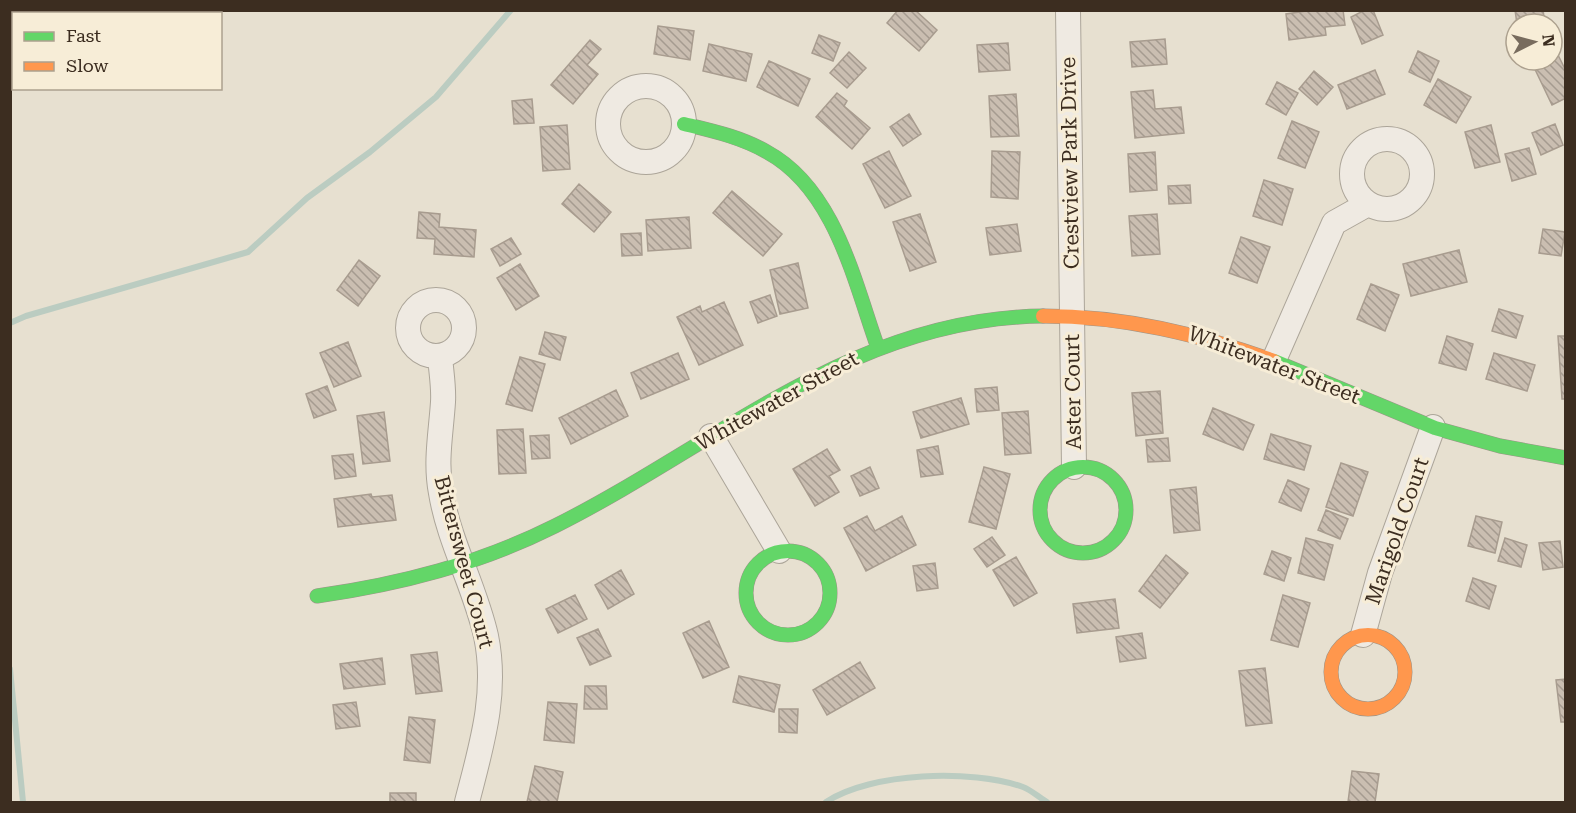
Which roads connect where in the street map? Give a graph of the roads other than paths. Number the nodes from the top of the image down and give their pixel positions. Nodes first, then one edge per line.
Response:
1 (1068, 10) edge
2 (684, 124) dead end
3 (1368, 204) dead end
4 (1072, 316) junction
5 (878, 348) junction
6 (440, 356) dead end
7 (1274, 360) junction
8 (1433, 427) junction
9 (711, 436) junction
10 (1566, 458) edge
11 (1074, 467) junction
12 (779, 551) junction
13 (463, 566) junction
14 (317, 596) dead end
15 (1363, 635) junction
16 (467, 802) edge

1 - 4 street, Crestview Park Drive
2 - 5 street
3 - 7 street
4 - 5 street, Whitewater Street
4 - 7 street, Whitewater Street
4 - 11 street, Aster Court
5 - 9 street, Whitewater Street
6 - 13 street, Bittersweet Court
7 - 8 street, Whitewater Street
8 - 10 street, Whitewater Street
8 - 15 street, Marigold Court
9 - 12 street
9 - 13 street, Whitewater Street
11 - 11 street
12 - 12 street
13 - 14 street, Whitewater Street
13 - 16 street, Bittersweet Court
15 - 15 street

